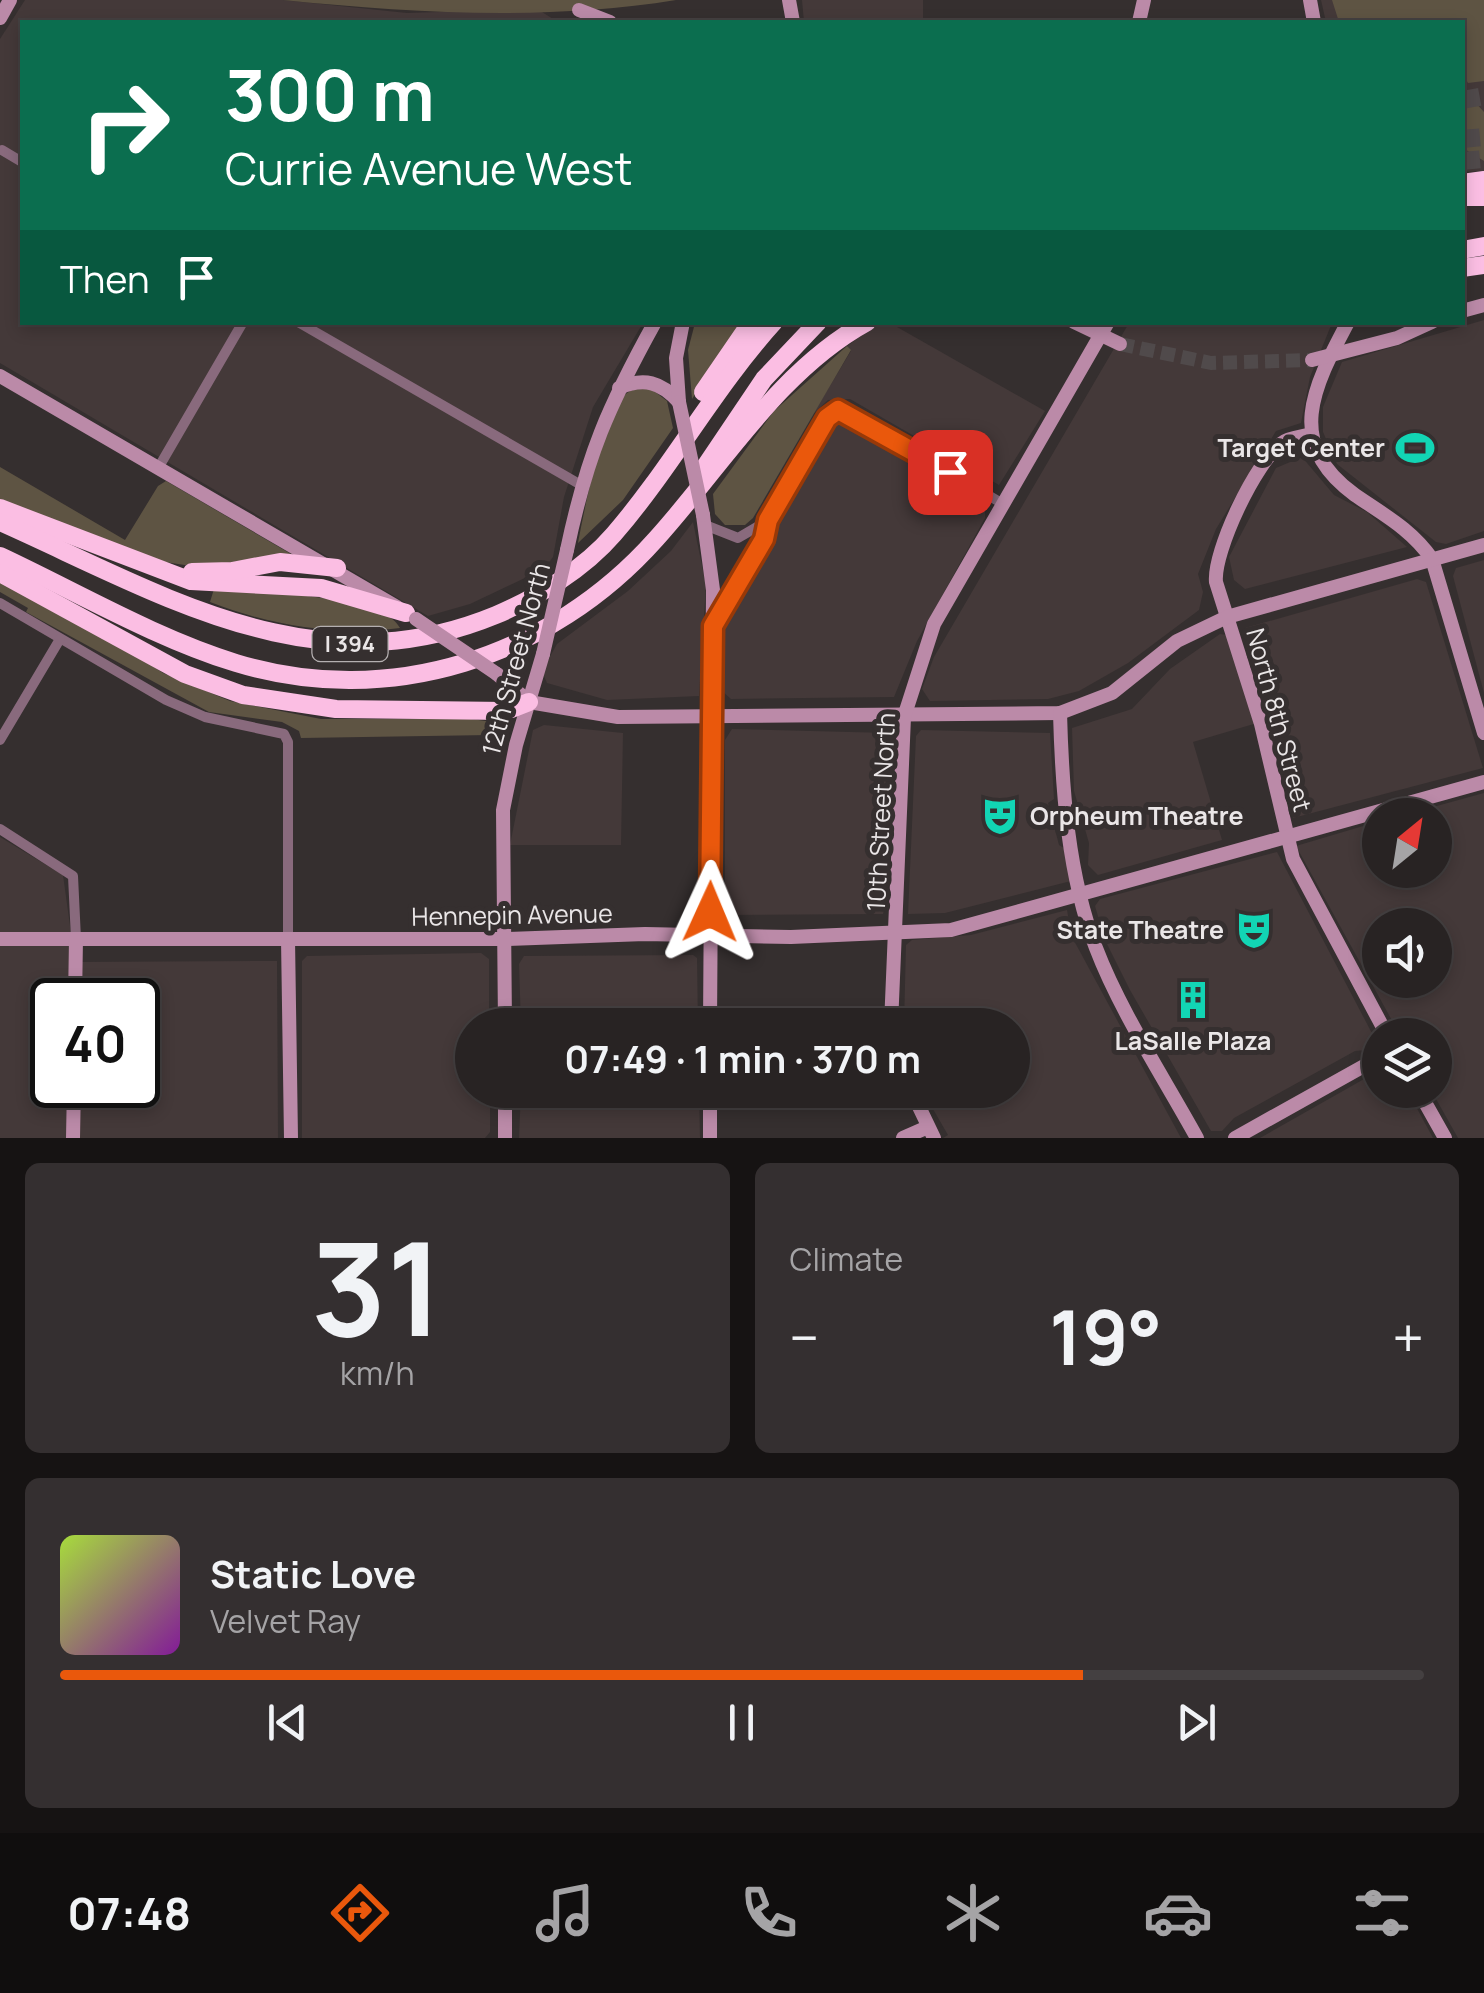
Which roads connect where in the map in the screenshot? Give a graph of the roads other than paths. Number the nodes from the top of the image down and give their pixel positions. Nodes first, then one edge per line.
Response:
1 (10, 0) edge
2 (564, 0) edge
3 (584, 16) edge
4 (0, 18) edge
5 (241, 325) edge
6 (303, 325) edge
7 (653, 325) edge
8 (682, 325) edge
9 (750, 325) edge
10 (772, 325) edge
11 (815, 325) edge
12 (864, 325) edge
13 (1079, 325) edge
14 (1107, 325) edge
15 (1346, 325) edge
16 (1426, 325) edge
17 (1101, 338) junction
18 (1120, 344) tunnel mouth
19 (1331, 354) junction
20 (1312, 360) tunnel mouth
21 (0, 376) edge
22 (618, 388) junction
23 (679, 402) junction
24 (1312, 434) junction
25 (160, 466) junction
26 (662, 471) junction
27 (581, 484) junction
28 (1003, 504) junction
29 (0, 508) edge
30 (704, 520) junction
31 (768, 520) junction
32 (0, 522) edge
33 (655, 541) junction
34 (1484, 545) edge
35 (0, 556) edge
36 (1432, 559) junction
37 (137, 563) junction
38 (338, 568) junction
39 (0, 574) edge
40 (0, 603) edge
41 (411, 616) junction
42 (1227, 616) junction
43 (713, 626) junction
44 (60, 639) junction
45 (529, 702) junction
46 (1060, 714) junction
47 (904, 717) junction
48 (712, 718) junction
49 (1484, 733) edge
50 (0, 740) edge
51 (1484, 782) edge
52 (0, 829) edge
53 (1285, 836) junction
54 (1081, 893) junction
55 (710, 935) junction
56 (898, 935) junction
57 (76, 938) junction
58 (0, 939) edge
59 (288, 939) junction
60 (504, 939) junction
61 (75, 978) edge
62 (506, 1008) edge
63 (710, 1008) edge
64 (892, 1008) edge
65 (1378, 1018) edge
66 (1362, 1067) edge
67 (74, 1108) edge
68 (506, 1108) edge
69 (710, 1108) edge
70 (920, 1108) edge
71 (1428, 1108) edge
72 (931, 1132) edge
73 (73, 1138) edge
74 (291, 1138) edge
75 (505, 1138) edge
76 (710, 1138) edge
77 (904, 1138) edge
78 (1196, 1138) edge
79 (1236, 1138) edge
80 (1445, 1138) edge

1 - 4 street
2 - 3 street
5 - 25 street
6 - 27 street
7 - 22 street, 12th Street North
8 - 23 street
9 - 26 highway
10 - 26 highway, I 394
11 - 33 highway, I 394
12 - 33 highway
13 - 17 street
14 - 17 street, 10th Street North
15 - 19 street
16 - 19 street
17 - 18 street
17 - 28 street, 10th Street North
19 - 20 street
19 - 24 street
21 - 25 street
22 - 23 street
22 - 27 street, 12th Street North
23 - 30 street, bridge
24 - 36 street
24 - 42 street, North 8th Street
25 - 38 street
26 - 32 highway, I 394
27 - 45 street, 12th Street North, bridge
28 - 31 street
28 - 47 street, 10th Street North
29 - 37 highway
30 - 31 street
30 - 43 street
31 - 43 street
33 - 35 highway, I 394
34 - 36 street
36 - 42 street
36 - 49 street
37 - 38 highway
37 - 41 highway
38 - 41 street
39 - 45 highway
40 - 44 street
41 - 45 street, bridge
42 - 46 street
42 - 53 street, North 8th Street
43 - 48 street
44 - 50 street
44 - 59 street
45 - 48 street
45 - 60 street, 12th Street North
46 - 47 street
46 - 54 street
47 - 48 street
47 - 56 street, 10th Street North
48 - 55 street
51 - 53 street, Hennepin Avenue
52 - 57 street
53 - 54 street, Hennepin Avenue
53 - 65 street, North 8th Street
54 - 56 street, Hennepin Avenue
54 - 78 street
55 - 56 street, Hennepin Avenue
55 - 60 street, Hennepin Avenue
55 - 63 street
56 - 64 street, 10th Street North
57 - 58 street, Hennepin Avenue
57 - 59 street, Hennepin Avenue
57 - 61 street
59 - 60 street, Hennepin Avenue
59 - 74 street
60 - 62 street, 12th Street North
66 - 79 street
67 - 73 street
68 - 75 street
69 - 76 street
70 - 72 street
71 - 80 street
72 - 77 street

